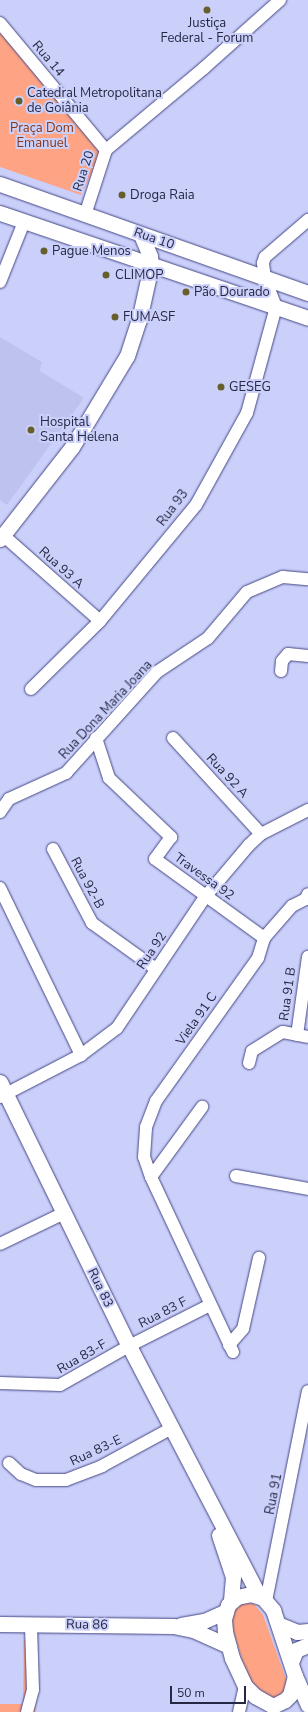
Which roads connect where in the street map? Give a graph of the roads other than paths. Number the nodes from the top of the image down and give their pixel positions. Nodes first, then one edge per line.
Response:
1 (280, 0) edge
2 (0, 23) edge
3 (106, 150) junction
4 (0, 184) edge
5 (0, 213) edge
6 (85, 214) junction
7 (308, 220) edge
8 (24, 222) junction
9 (141, 235) junction
10 (151, 266) junction
11 (265, 278) junction
12 (0, 282) edge
13 (308, 293) edge
14 (276, 307) junction
15 (308, 311) edge
16 (291, 312) junction
17 (308, 318) edge
18 (2, 537) edge
19 (308, 578) edge
20 (100, 621) junction
21 (308, 656) edge
22 (281, 671) dead end
23 (31, 689) dead end
24 (96, 738) junction
25 (173, 738) dead end
26 (308, 810) edge
27 (0, 812) edge
28 (261, 834) junction
29 (53, 849) dead end
30 (0, 888) edge
31 (205, 897) junction
32 (307, 898) edge
33 (264, 938) junction
34 (308, 957) edge
35 (156, 969) junction
36 (302, 1036) edge
37 (80, 1055) junction
38 (249, 1062) dead end
39 (2, 1091) edge
40 (202, 1107) dead end
41 (236, 1176) dead end
42 (151, 1177) junction
43 (308, 1189) edge
44 (64, 1213) junction
45 (0, 1244) edge
46 (259, 1258) dead end
47 (210, 1305) junction
48 (129, 1346) junction
49 (0, 1383) edge
50 (308, 1391) edge
51 (172, 1428) junction
52 (9, 1463) dead end
53 (204, 1492) junction
54 (263, 1599) junction
55 (229, 1606) junction
56 (0, 1624) edge
57 (31, 1625) junction
58 (280, 1625) junction
59 (173, 1626) junction
60 (308, 1631) edge
61 (308, 1645) edge
62 (229, 1646) junction
63 (292, 1660) junction
64 (295, 1676) junction
65 (245, 1686) junction
66 (308, 1705) edge
67 (270, 1708) edge
68 (27, 1712) edge
69 (239, 1712) edge

1 - 3 street, Rua 20
2 - 3 street, Rua 14
3 - 6 street, Rua 20
4 - 6 main road, Rua 10
5 - 8 main road, Rua 10
6 - 9 main road, Rua 10
7 - 11 street
8 - 10 main road, Rua 10
8 - 12 street
9 - 10 main road
9 - 11 main road, Rua 10
10 - 14 main road, Rua 10
10 - 18 main road
11 - 13 main road, Rua 10
11 - 14 street
14 - 16 main road, Rua 10
14 - 20 street, Rua 93
15 - 16 main road
16 - 17 main road, Rua 10
18 - 20 street, Rua 93 A
19 - 24 street, Rua Dona Maria Joana
20 - 23 street, Rua 93
21 - 22 street
24 - 27 street, Rua Dona Maria Joana
24 - 31 street, Travessa 92
25 - 28 street, Rua 92 A
26 - 28 street, Rua 92
28 - 31 street, Rua 92
29 - 35 street, Rua 92-B
30 - 37 street
31 - 33 street, Travessa 92
31 - 35 street, Rua 92
32 - 33 street, Viela 91 C
33 - 42 street, Viela 91 C
34 - 36 street, Rua 91 B
35 - 37 street, Rua 92
36 - 38 street, Rua 91 B
37 - 39 street, Rua 92
39 - 44 main road, Rua 83
40 - 42 street
41 - 43 street
42 - 47 street, Viela 91 C
44 - 45 street
44 - 48 main road, Rua 83
46 - 47 street, Viela 91 C
47 - 48 street, Rua 83 F
48 - 49 street, Rua 83-F
48 - 51 main road, Rua 83
50 - 54 street, Rua 91
51 - 52 street, Rua 83-E
51 - 53 main road, Rua 83
53 - 54 main road, Rua 83
53 - 55 main road, Rua 83
54 - 55 main road, Rua 86
54 - 58 main road, Rua 83
55 - 59 main road, Rua 86
55 - 62 main road, Rua 83
56 - 57 main road, Rua 86
57 - 59 main road, Rua 86
57 - 68 street
58 - 60 main road
58 - 63 main road, Rua 83
59 - 62 main road, Rua 86
61 - 63 main road
62 - 65 main road, Rua 83
63 - 64 main road, Rua 83
64 - 66 main road
64 - 67 main road
65 - 67 main road
65 - 69 street

